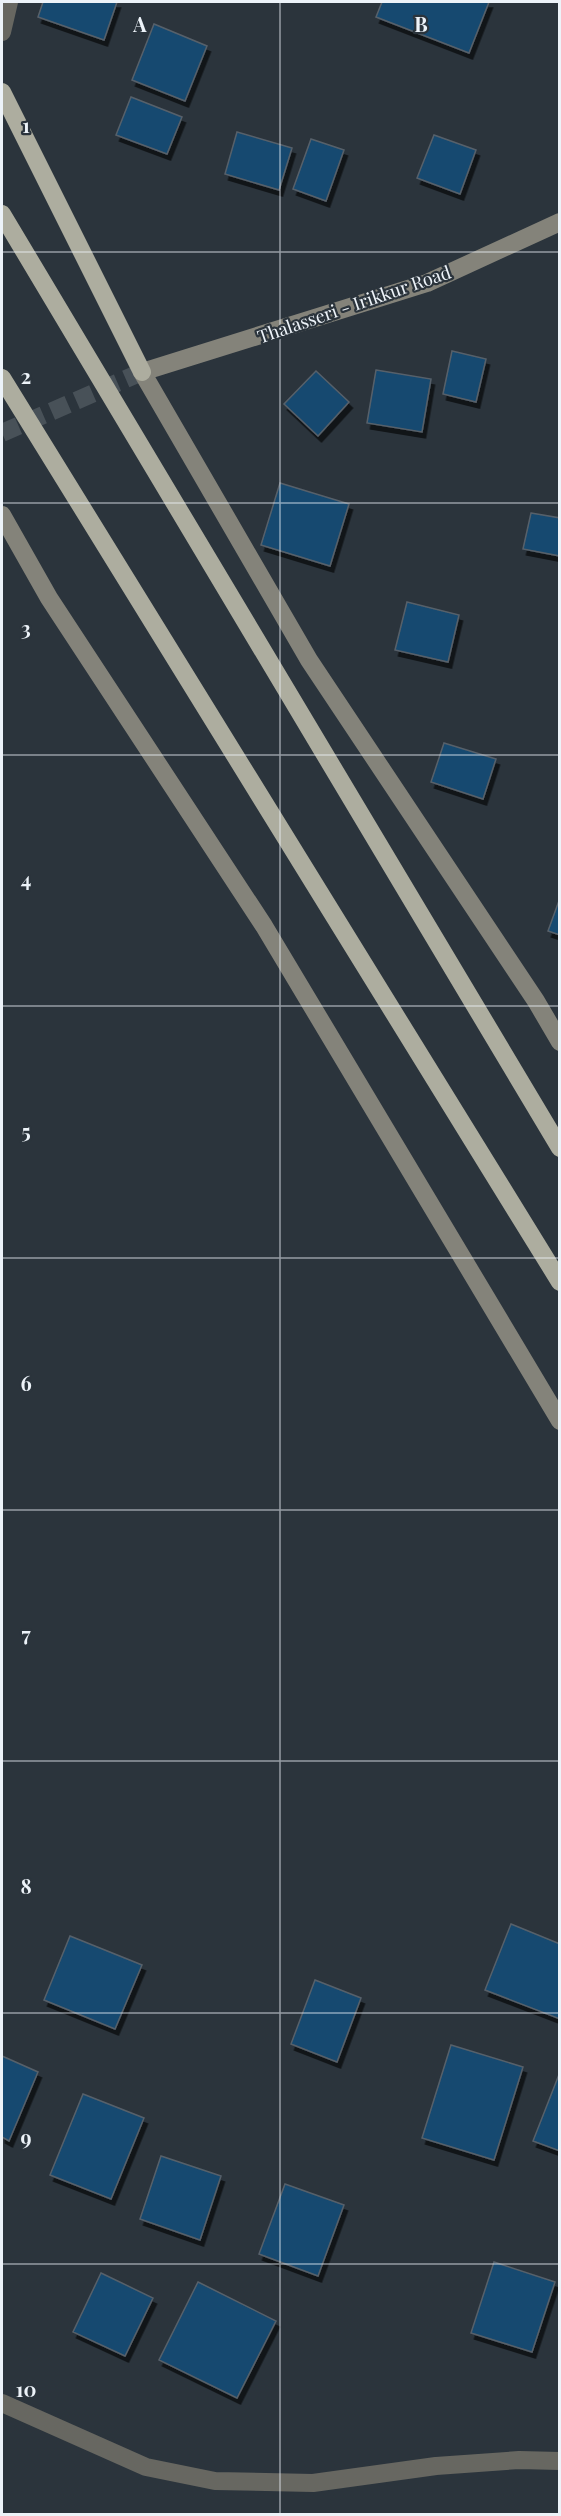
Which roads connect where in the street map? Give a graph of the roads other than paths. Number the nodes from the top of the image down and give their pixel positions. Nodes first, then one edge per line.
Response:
1 (9, 2) edge
2 (2, 32) edge
3 (2, 92) edge
4 (2, 214) edge
5 (560, 222) edge
6 (142, 372) junction
7 (2, 378) edge
8 (2, 515) edge
9 (560, 1042) edge
10 (560, 1148) edge
11 (560, 1282) edge
12 (560, 1421) edge
13 (2, 2403) edge
14 (560, 2461) edge

1 - 2 street
3 - 6 highway
4 - 10 highway
5 - 6 street, Thalasseri - Irikkur Road
6 - 9 street
7 - 11 highway
8 - 12 street
13 - 14 street

